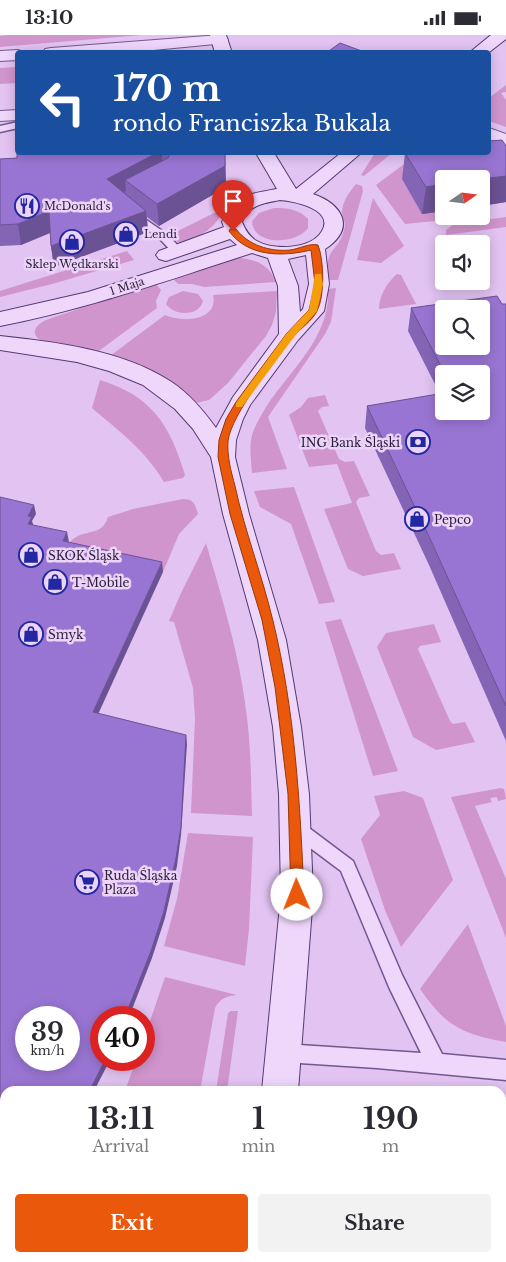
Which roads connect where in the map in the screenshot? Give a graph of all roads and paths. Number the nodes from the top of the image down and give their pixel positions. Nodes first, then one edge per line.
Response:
1 (501, 35) edge
2 (221, 42) edge
3 (97, 50) edge
4 (481, 50) edge
5 (15, 55) edge
6 (0, 56) edge
7 (15, 115) edge
8 (0, 116) edge
9 (15, 126) edge
10 (0, 129) edge
11 (256, 155) edge
12 (267, 155) edge
13 (349, 155) edge
14 (356, 155) edge
15 (295, 195) junction
16 (335, 196) junction
17 (260, 197) junction
18 (124, 207) edge
19 (233, 231) junction
20 (315, 246) junction
21 (252, 247) junction
22 (177, 251) junction
23 (276, 253) junction
24 (0, 303) edge
25 (0, 319) edge
26 (290, 335) junction
27 (0, 343) edge
28 (223, 457) junction
29 (295, 827) junction
30 (284, 1053) junction
31 (436, 1063) junction
32 (506, 1070) edge
33 (281, 1086) edge

1 - 4 street
2 - 3 street
5 - 6 street
7 - 8 street
9 - 10 lane
11 - 17 street
12 - 15 street
13 - 15 street
14 - 16 street
15 - 16 street
15 - 17 street
16 - 20 street
17 - 19 street
18 - 22 lane
19 - 21 street
19 - 22 street, 1 Maja
20 - 23 street
20 - 26 street
21 - 23 street
21 - 25 street, 1 Maja
22 - 24 street, 1 Maja
23 - 26 street
26 - 28 street
27 - 28 street
28 - 29 street
29 - 30 street
29 - 31 lane
30 - 31 lane
30 - 33 street
31 - 32 lane

